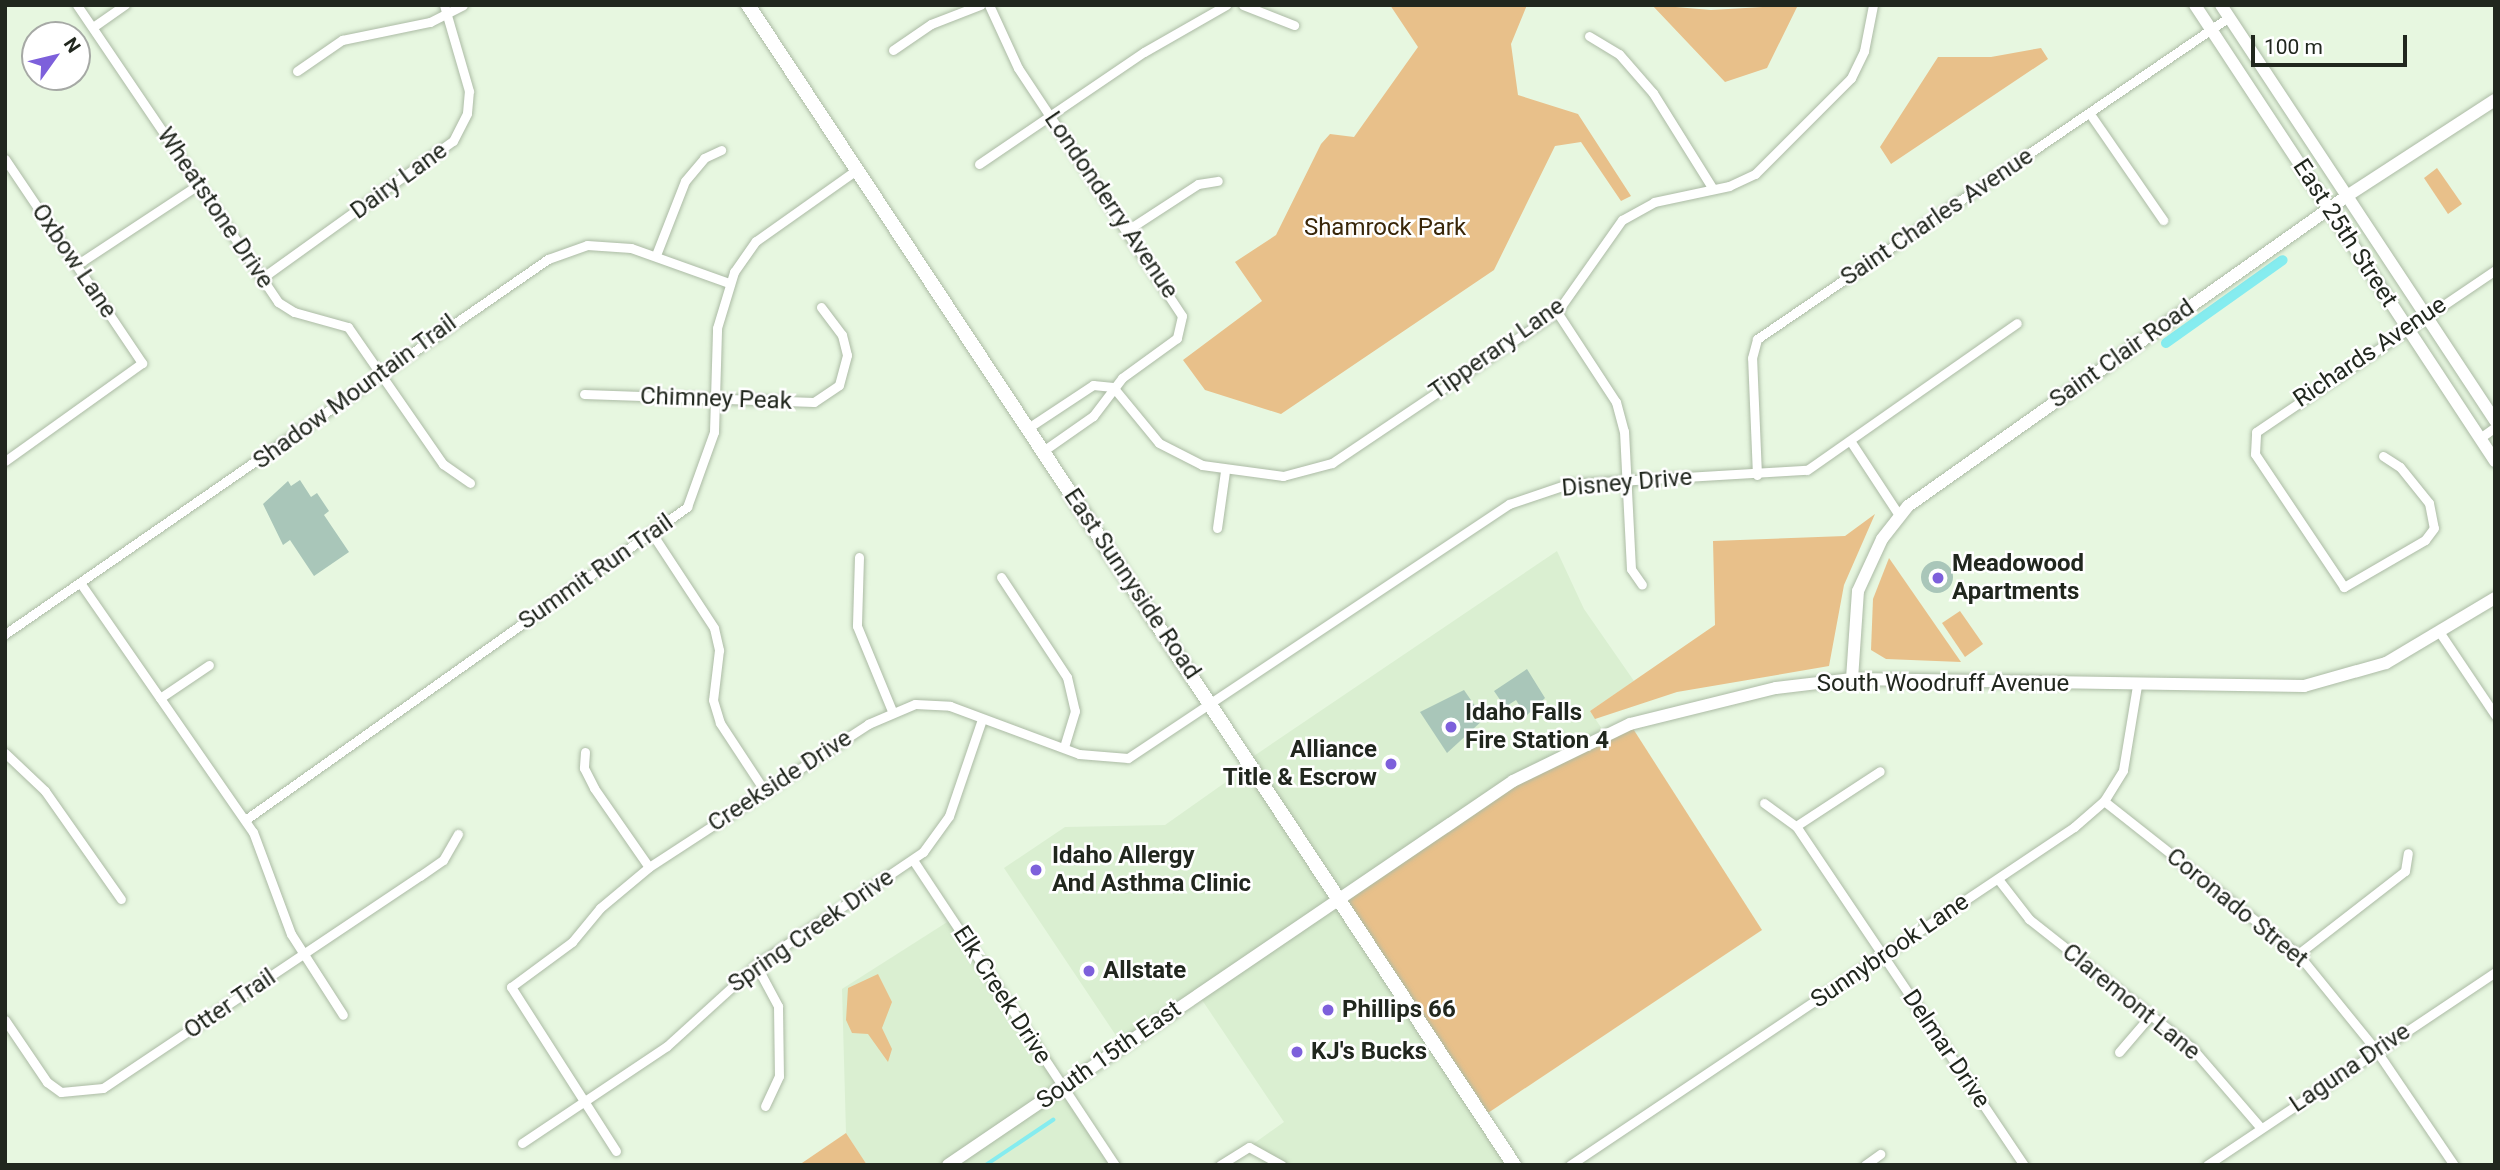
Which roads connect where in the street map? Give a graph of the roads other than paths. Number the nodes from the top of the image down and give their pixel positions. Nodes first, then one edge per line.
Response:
1 (77, 5) edge
2 (125, 5) edge
3 (463, 5) edge
4 (748, 5) edge
5 (980, 5) edge
6 (989, 5) edge
7 (1226, 5) edge
8 (1243, 5) edge
9 (1873, 5) edge
10 (2195, 5) edge
11 (2221, 5) edge
12 (446, 10) edge
13 (2229, 18) junction
14 (1294, 25) dead end
15 (93, 27) junction
16 (2211, 29) junction
17 (1589, 36) dead end
18 (893, 50) dead end
19 (297, 71) dead end
20 (2495, 100) edge
21 (2090, 114) junction
22 (1052, 116) junction
23 (721, 150) dead end
24 (5, 159) edge
25 (979, 164) dead end
26 (855, 171) junction
27 (1218, 181) dead end
28 (198, 185) junction
29 (1713, 189) junction
30 (2347, 197) junction
31 (2329, 209) junction
32 (2163, 220) dead end
33 (1129, 229) junction
34 (656, 255) junction
35 (78, 264) junction
36 (2495, 270) edge
37 (262, 278) junction
38 (729, 283) junction
39 (821, 307) dead end
40 (1557, 312) junction
41 (2424, 314) junction
42 (2017, 323) dead end
43 (2407, 327) junction
44 (382, 372) junction
45 (1113, 387) junction
46 (583, 394) dead end
47 (712, 401) junction
48 (2495, 421) edge
49 (2495, 427) edge
50 (1028, 428) junction
51 (2480, 438) junction
52 (1851, 442) junction
53 (1043, 451) junction
54 (2383, 456) dead end
55 (5, 461) edge
56 (2495, 461) edge
57 (1225, 471) junction
58 (1757, 475) junction
59 (1625, 479) junction
60 (470, 483) dead end
61 (1899, 514) junction
62 (1217, 528) dead end
63 (653, 535) junction
64 (859, 557) dead end
65 (1001, 577) dead end
66 (81, 584) junction
67 (1642, 585) dead end
68 (2495, 598) edge
69 (2441, 633) junction
70 (5, 634) edge
71 (209, 665) dead end
72 (1852, 679) junction
73 (2137, 685) junction
74 (160, 698) junction
75 (1211, 704) junction
76 (892, 711) junction
77 (2495, 715) edge
78 (982, 719) junction
79 (1064, 747) junction
80 (585, 752) dead end
81 (5, 753) edge
82 (1880, 771) dead end
83 (764, 790) junction
84 (2104, 801) junction
85 (1764, 803) dead end
86 (245, 820) junction
87 (1796, 826) junction
88 (458, 834) dead end
89 (2408, 853) dead end
90 (913, 860) junction
91 (649, 867) junction
92 (1998, 879) junction
93 (1339, 898) junction
94 (121, 899) dead end
95 (303, 954) junction
96 (2298, 954) junction
97 (1882, 956) junction
98 (756, 965) junction
99 (2495, 972) edge
100 (343, 1015) dead end
101 (2149, 1017) junction
102 (5, 1020) edge
103 (2376, 1050) junction
104 (2119, 1052) dead end
105 (1063, 1087) junction
106 (584, 1101) junction
107 (765, 1106) dead end
108 (2261, 1128) junction
109 (522, 1143) dead end
110 (616, 1151) dead end
111 (1880, 1154) dead end
112 (948, 1165) edge
113 (1115, 1165) edge
114 (1220, 1165) edge
115 (1282, 1165) edge
116 (1514, 1165) edge
117 (1570, 1165) edge
118 (1865, 1165) edge
119 (2024, 1165) edge
120 (2207, 1165) edge
121 (2454, 1165) edge

1 - 15 street, Wheatstone Drive
2 - 15 street
3 - 12 street
4 - 26 main road, East Sunnyside Road
5 - 18 street
6 - 22 street, Londonderry Avenue
7 - 22 street
8 - 14 street
9 - 29 street, Tipperary Lane
10 - 16 street, East 25th Street
11 - 13 street, East 25th Street
12 - 19 street
12 - 37 street, Dairy Lane
13 - 16 street, Saint Charles Avenue
13 - 30 street, East 25th Street
15 - 28 street, Wheatstone Drive
16 - 21 street, Saint Charles Avenue
16 - 31 street, East 25th Street
17 - 29 street
20 - 30 street, Saint Clair Road
21 - 32 street
21 - 58 street, Saint Charles Avenue
22 - 25 street
22 - 33 street, Londonderry Avenue
23 - 34 street
24 - 35 street, Oxbow Lane
26 - 38 street, Summit Run Trail
26 - 50 main road, East Sunnyside Road
27 - 33 street
28 - 35 street
28 - 37 street, Wheatstone Drive
29 - 40 street, Tipperary Lane
30 - 31 street, Saint Clair Road
30 - 41 street, East 25th Street
31 - 43 street, East 25th Street
31 - 61 street, Saint Clair Road
33 - 45 street, Londonderry Avenue
34 - 38 street, Shadow Mountain Trail
34 - 44 street, Shadow Mountain Trail
35 - 55 street, Oxbow Lane
36 - 41 street, Richards Avenue
37 - 44 street, Wheatstone Drive
38 - 47 street, Summit Run Trail
39 - 47 street, Chimney Peak
40 - 57 street, Tipperary Lane
40 - 59 street
41 - 43 street, Richards Avenue
41 - 48 street, East 25th Street
42 - 52 street, Disney Drive
43 - 51 street, East 25th Street
43 - 54 street, Richards Avenue
44 - 60 street, Wheatstone Drive
44 - 66 street, Shadow Mountain Trail
45 - 50 street
45 - 53 street, Londonderry Avenue
45 - 57 street, Tipperary Lane
46 - 47 street, Chimney Peak
47 - 63 street, Summit Run Trail
49 - 51 street
50 - 53 main road, East Sunnyside Road
51 - 56 street, East 25th Street
52 - 58 street, Disney Drive
52 - 61 street
53 - 75 main road, East Sunnyside Road
57 - 62 street
58 - 59 street, Disney Drive
59 - 67 street
59 - 75 street, Disney Drive
61 - 72 street, Saint Clair Road
63 - 83 street
63 - 86 street, Summit Run Trail
64 - 76 street
65 - 79 street
66 - 70 street, Shadow Mountain Trail
66 - 74 street
68 - 69 street, South Woodruff Avenue
69 - 73 street, South Woodruff Avenue
69 - 77 street
71 - 74 street
72 - 73 street, South Woodruff Avenue
72 - 93 street, South Woodruff Avenue
73 - 84 street, Sunnybrook Lane
74 - 86 street
75 - 79 street, Creekside Drive
75 - 93 main road, East Sunnyside Road
76 - 78 street, Creekside Drive
76 - 83 street, Creekside Drive
78 - 79 street, Creekside Drive
78 - 90 street, Spring Creek Drive
80 - 91 street
81 - 94 street
82 - 87 street
83 - 91 street, Creekside Drive
84 - 92 street, Sunnybrook Lane
84 - 96 street, Coronado Street
85 - 87 street, Delmar Drive
86 - 95 street
87 - 97 street, Delmar Drive
88 - 95 street, Otter Trail
89 - 96 street
90 - 98 street, Spring Creek Drive
90 - 105 street, Elk Creek Drive
91 - 106 street, Creekside Drive
92 - 97 street, Sunnybrook Lane
92 - 101 street, Claremont Lane
93 - 105 street, South 15th East
93 - 116 main road, East Sunnyside Road
95 - 100 street
95 - 102 street, Otter Trail
96 - 103 street, Coronado Street
97 - 117 street, Sunnybrook Lane
97 - 119 street, Delmar Drive
98 - 106 street, Spring Creek Drive
98 - 107 street
99 - 103 street, Laguna Drive
101 - 104 street
101 - 108 street, Claremont Lane
103 - 108 street, Laguna Drive
103 - 121 street, Coronado Street
105 - 112 street, South 15th East
105 - 113 street, Elk Creek Drive
106 - 109 street, Spring Creek Drive
106 - 110 street
108 - 120 street, Laguna Drive
111 - 118 street
114 - 115 street

